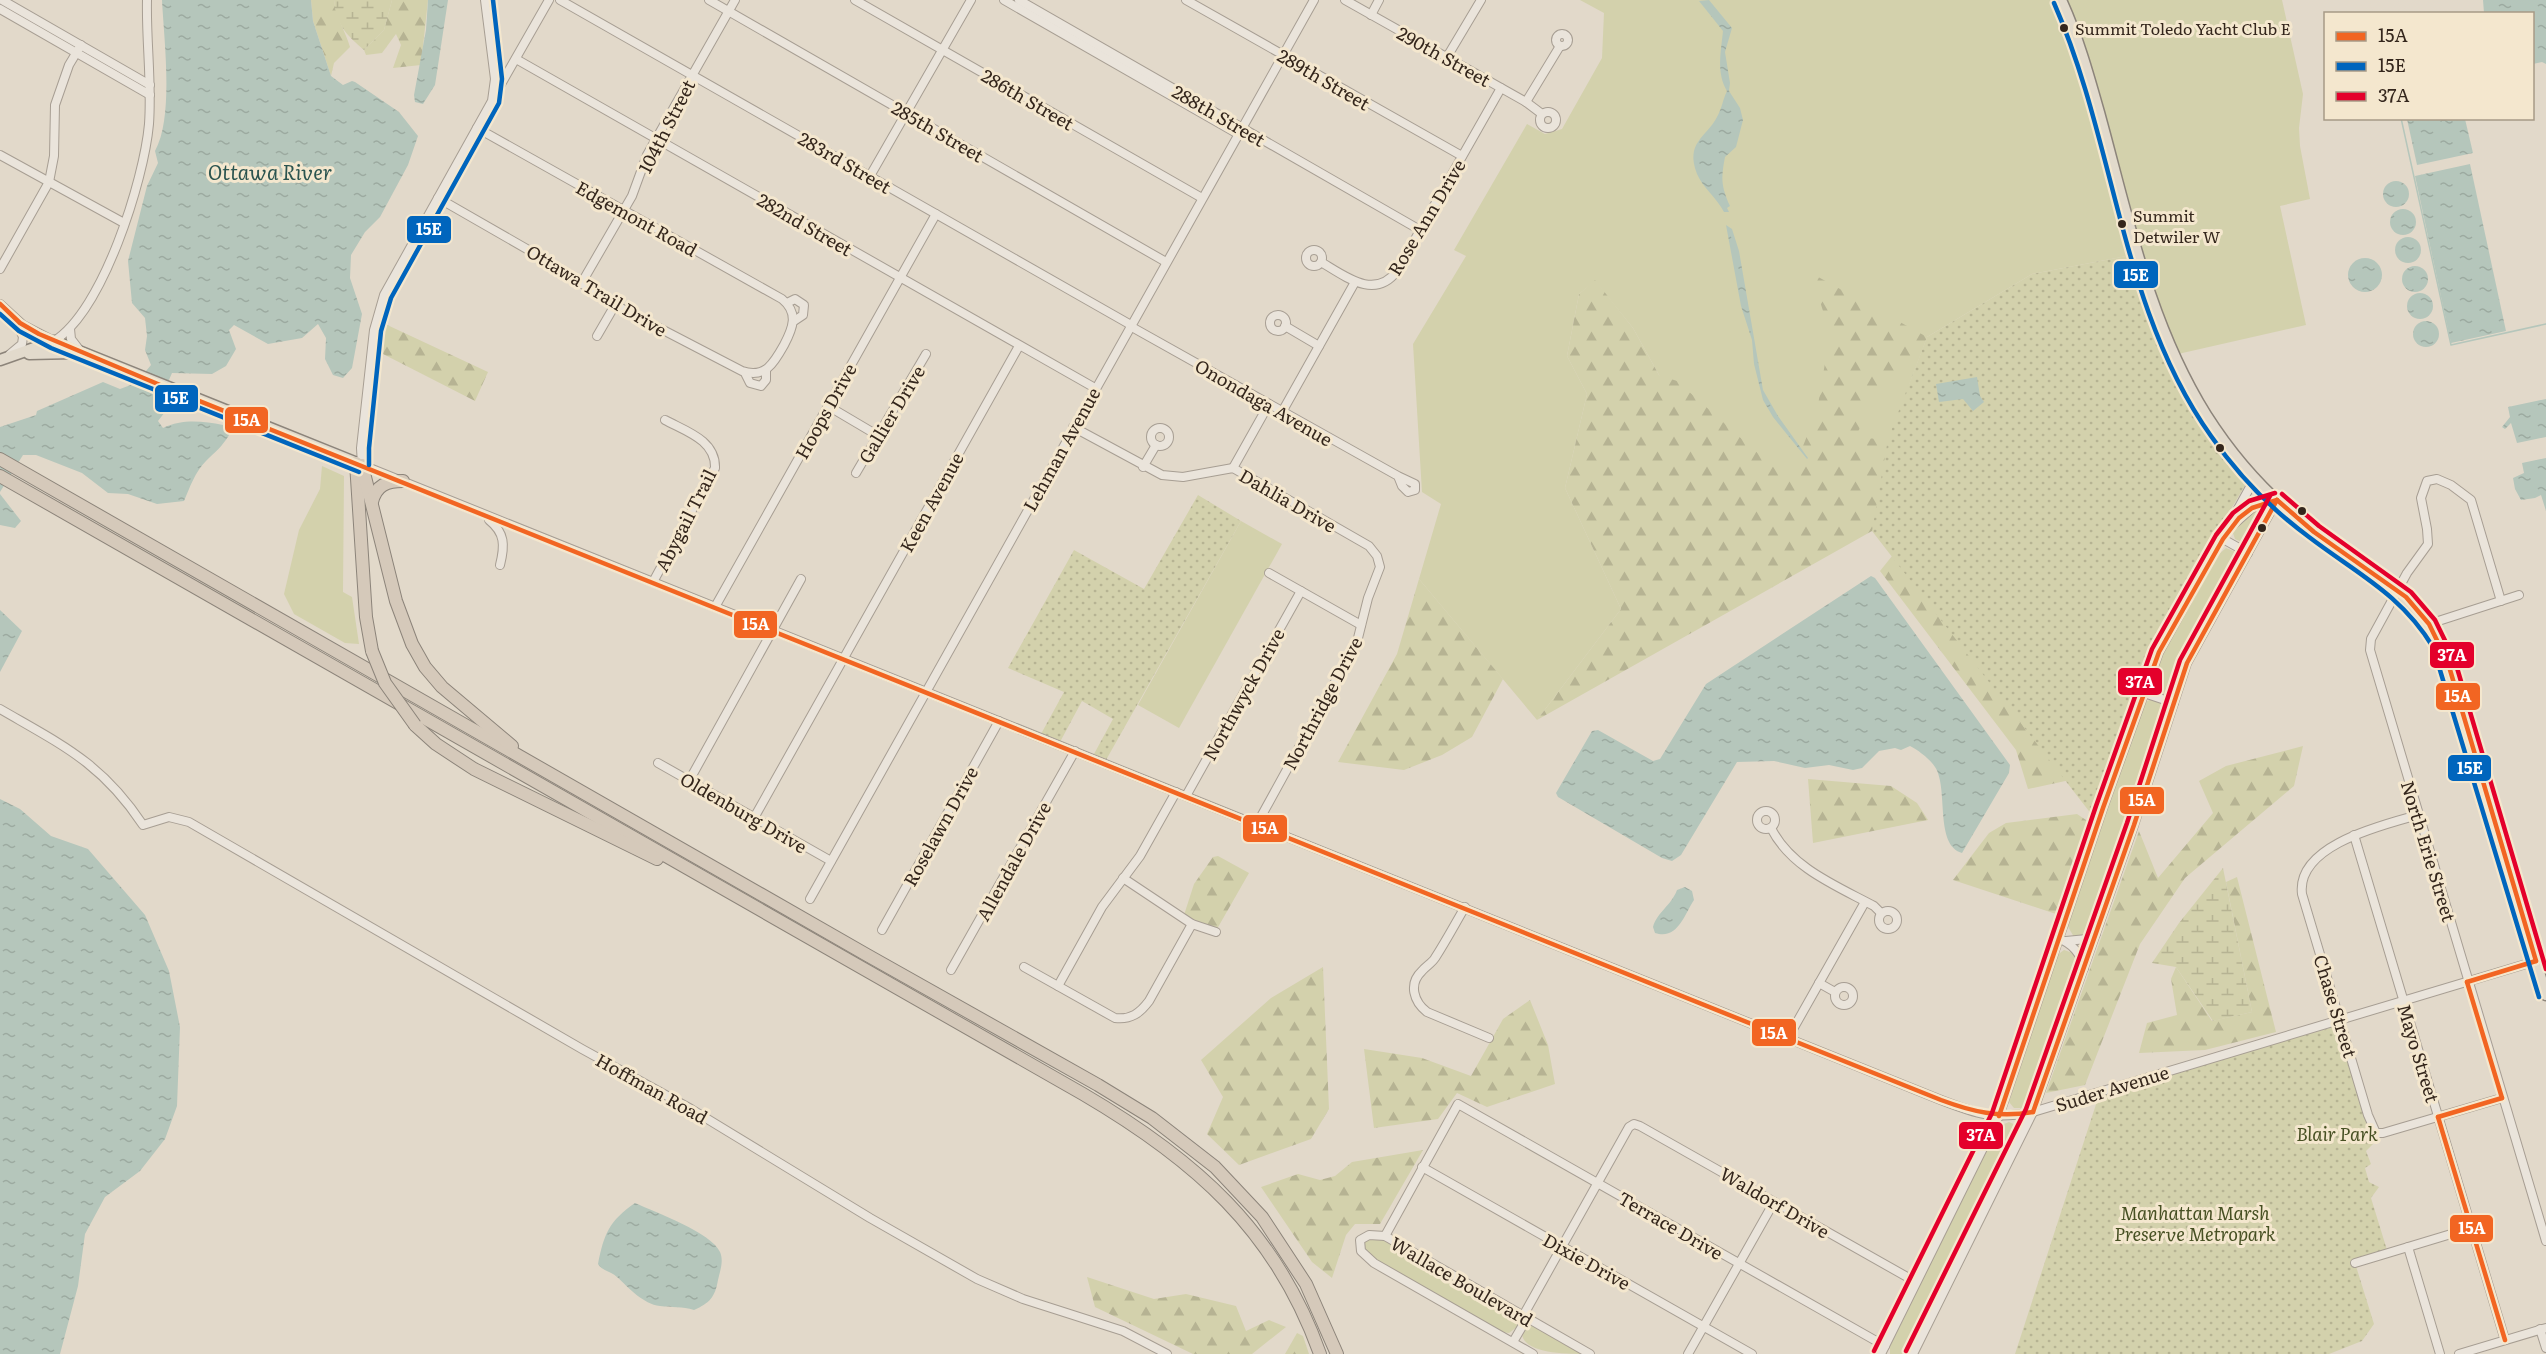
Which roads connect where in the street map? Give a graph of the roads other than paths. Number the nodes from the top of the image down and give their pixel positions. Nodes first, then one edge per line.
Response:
1 (147, 0) edge
2 (485, 0) edge
3 (549, 0) edge
4 (560, 0) edge
5 (709, 0) edge
6 (735, 0) edge
7 (855, 0) edge
8 (971, 0) edge
9 (1005, 0) edge
10 (1019, 0) edge
11 (1186, 0) edge
12 (1314, 0) edge
13 (1345, 0) edge
14 (1379, 0) edge
15 (1481, 0) edge
16 (2061, 0) edge
17 (2, 4) edge
18 (2067, 5) edge
19 (729, 11) junction
20 (1371, 15) junction
21 (1068, 33) junction
22 (1560, 45) dead end
23 (78, 49) junction
24 (942, 50) junction
25 (1283, 55) junction
26 (1447, 57) junction
27 (516, 58) junction
28 (693, 75) junction
29 (499, 76) junction
30 (150, 85) junction
31 (1501, 88) junction
32 (150, 95) junction
33 (1526, 102) junction
34 (907, 113) junction
35 (1542, 114) dead end
36 (477, 128) junction
37 (1240, 131) junction
38 (657, 139) junction
39 (0, 154) edge
40 (1462, 156) junction
41 (870, 176) junction
42 (49, 182) junction
43 (438, 198) junction
44 (1202, 198) junction
45 (624, 210) junction
46 (936, 214) junction
47 (124, 223) junction
48 (1420, 230) junction
49 (1166, 261) junction
50 (1321, 262) dead end
51 (0, 269) edge
52 (900, 278) junction
53 (1355, 282) junction
54 (581, 284) junction
55 (787, 303) junction
56 (0, 304) edge
57 (615, 305) junction
58 (793, 317) junction
59 (14, 318) junction
60 (1130, 326) junction
61 (1285, 326) dead end
62 (70, 329) junction
63 (597, 336) dead end
64 (54, 341) junction
65 (1019, 346) junction
66 (1319, 346) junction
67 (81, 353) junction
68 (926, 354) dead end
69 (8, 357) edge
70 (763, 371) junction
71 (745, 373) junction
72 (1095, 388) junction
73 (1269, 404) junction
74 (828, 406) junction
75 (1282, 412) junction
76 (665, 420) dead end
77 (1073, 427) junction
78 (878, 435) junction
79 (1156, 445) dead end
80 (0, 459) edge
81 (359, 464) junction
82 (1143, 466) junction
83 (1233, 468) junction
84 (856, 473) dead end
85 (1398, 476) dead end
86 (2255, 478) junction
87 (5, 479) edge
88 (403, 481) junction
89 (2277, 500) junction
90 (372, 502) junction
91 (481, 514) junction
92 (2223, 539) junction
93 (1369, 546) joint
94 (2248, 553) junction
95 (500, 565) dead end
96 (1269, 573) dead end
97 (801, 579) dead end
98 (653, 582) junction
99 (2398, 590) junction
100 (1301, 591) junction
101 (2519, 595) dead end
102 (2501, 601) junction
103 (715, 607) junction
104 (2429, 624) junction
105 (1361, 625) junction
106 (772, 630) junction
107 (843, 658) junction
108 (925, 691) junction
109 (2144, 693) junction
110 (2174, 703) junction
111 (0, 709) edge
112 (999, 721) junction
113 (1075, 751) junction
114 (658, 763) dead end
115 (536, 766) junction
116 (689, 781) junction
117 (1176, 792) junction
118 (1186, 796) junction
119 (2418, 815) junction
120 (754, 818) junction
121 (1257, 824) junction
122 (1770, 828) dead end
123 (2354, 835) junction
124 (831, 861) junction
125 (1123, 878) junction
126 (730, 893) junction
127 (810, 899) dead end
128 (1866, 902) junction
129 (1465, 908) junction
130 (1881, 913) dead end
131 (1192, 924) junction
132 (882, 930) dead end
133 (1216, 932) dead end
134 (2096, 934) junction
135 (2062, 940) junction
136 (2536, 961) junction
137 (1024, 967) dead end
138 (2084, 968) junction
139 (951, 970) dead end
140 (2467, 982) junction
141 (1819, 983) junction
142 (1058, 986) junction
143 (1835, 992) dead end
144 (2546, 995) edge
145 (2404, 1001) junction
146 (2340, 1020) junction
147 (1489, 1038) dead end
148 (1788, 1038) junction
149 (2502, 1098) junction
150 (2033, 1112) junction
151 (1999, 1116) junction
152 (2438, 1117) junction
153 (1422, 1167) junction
154 (1598, 1183) junction
155 (1774, 1202) junction
156 (2471, 1228) junction
157 (1385, 1236) junction
158 (2546, 1241) edge
159 (1561, 1247) junction
160 (2408, 1247) junction
161 (1739, 1263) junction
162 (2355, 1263) dead end
163 (1916, 1282) junction
164 (1525, 1317) junction
165 (1703, 1327) junction
166 (2543, 1329) edge
167 (2505, 1340) junction
168 (1513, 1342) junction
169 (2546, 1348) edge
170 (1883, 1350) edge
171 (1167, 1354) edge
172 (1320, 1354) edge
173 (1337, 1354) edge
174 (1533, 1354) edge
175 (1590, 1354) edge
176 (1688, 1354) edge
177 (1752, 1354) edge
178 (1913, 1354) edge
179 (2440, 1354) edge
180 (2459, 1354) edge

1 - 30 street
2 - 29 street
3 - 27 street
4 - 28 street, 283rd Street
5 - 19 street, 285th Street
6 - 19 street, 104th Street
7 - 24 street, 286th Street
8 - 24 street
9 - 21 street, 288th Street
10 - 21 street, 288th Street
11 - 25 street, 289th Street
12 - 25 street, Lehman Avenue
13 - 20 street, 290th Street
14 - 20 street
15 - 26 street
16 - 18 main road
17 - 23 street
18 - 86 main road
19 - 28 street, 104th Street
19 - 34 street, 285th Street
20 - 26 street, 290th Street
21 - 37 street, 288th Street
22 - 33 street
23 - 30 street
23 - 32 street
23 - 42 street
24 - 34 street
24 - 44 street, 286th Street
25 - 37 street, Lehman Avenue
25 - 40 street, 289th Street
26 - 31 street, 290th Street
27 - 29 street
27 - 38 street, 282nd Street
28 - 38 street, 104th Street
28 - 41 street, 283rd Street
29 - 36 street
30 - 32 street
31 - 33 street, 290th Street
31 - 40 street, Rose Ann Drive
32 - 47 street
33 - 35 street, 290th Street
34 - 41 street
34 - 49 street, 285th Street
36 - 43 street
36 - 45 street, Edgemont Road
37 - 44 street, Lehman Avenue
37 - 48 street, 288th Street
38 - 45 street, 104th Street
38 - 52 street, 282nd Street
39 - 42 street
40 - 48 street, Rose Ann Drive
41 - 46 street, 283rd Street
42 - 47 street
42 - 51 street
43 - 54 street, Ottawa Trail Drive
43 - 81 street
44 - 49 street, Lehman Avenue
45 - 54 street, 104th Street
45 - 55 street, Edgemont Road
46 - 52 street, Hoops Drive
46 - 60 street, 283rd Street
47 - 62 street
48 - 53 street, Rose Ann Drive
49 - 60 street, Lehman Avenue
50 - 53 street
52 - 65 street, 282nd Street
52 - 74 street, Hoops Drive
53 - 66 street
54 - 57 street, Ottawa Trail Drive
55 - 58 street
55 - 58 street, Edgemont Road
56 - 59 street, Suder Avenue
57 - 63 street
57 - 71 street, Ottawa Trail Drive
58 - 70 street
59 - 64 street, Suder Avenue
59 - 69 street
60 - 72 street, Lehman Avenue
60 - 73 street, Onondaga Avenue
61 - 66 street
62 - 64 street
62 - 67 street
64 - 67 main road, Suder Avenue
64 - 69 main road
65 - 72 street, 282nd Street
65 - 107 street, Keen Avenue
66 - 75 street
67 - 69 main road
67 - 81 main road, Suder Avenue
68 - 78 street, Gallier Drive
70 - 71 street, Ottawa Trail Drive
70 - 71 street
72 - 77 street, Lehman Avenue
73 - 75 street, Onondaga Avenue
73 - 83 street
74 - 78 street
74 - 103 street, Hoops Drive
75 - 85 street, Onondaga Avenue
76 - 98 street, Abygail Trail
77 - 82 street, Dahlia Drive
77 - 108 street, Lehman Avenue
78 - 84 street, Gallier Drive
79 - 82 street
80 - 115 highway
81 - 88 street, Suder Avenue
81 - 90 highway
81 - 126 highway, bridge
82 - 83 street, Dahlia Drive
83 - 93 street, Dahlia Drive
86 - 89 main road
86 - 92 street
87 - 126 highway
88 - 90 highway
88 - 91 street, Suder Avenue
89 - 92 street
89 - 94 street
89 - 99 main road
90 - 115 highway
91 - 95 street
91 - 98 street, Suder Avenue
92 - 94 street
92 - 109 street
93 - 105 street, Northridge Drive
94 - 110 street
96 - 100 street
97 - 106 street
98 - 103 street, Suder Avenue
99 - 102 street, North Erie Street
99 - 104 main road
99 - 119 street, North Erie Street
100 - 105 street
100 - 118 street, Northwyck Drive
101 - 102 street
102 - 104 street
103 - 106 street, Suder Avenue
104 - 136 main road
105 - 121 street, Northridge Drive
106 - 107 street, Suder Avenue
106 - 116 street
107 - 108 street, Suder Avenue
107 - 120 street, Keen Avenue
108 - 112 street, Suder Avenue
108 - 124 street, Lehman Avenue
109 - 110 street
109 - 135 street
110 - 134 street
111 - 171 street, Hoffman Road
112 - 113 street, Suder Avenue
112 - 132 street, Roselawn Drive
113 - 117 street, Suder Avenue
113 - 139 street, Allendale Drive
114 - 116 street, Oldenburg Drive
115 - 173 highway
116 - 120 street, Oldenburg Drive
117 - 118 street, Suder Avenue
117 - 125 street
118 - 121 street, Suder Avenue
119 - 123 street
119 - 140 street, North Erie Street
120 - 124 street, Oldenburg Drive
121 - 129 street, Suder Avenue
122 - 128 street
123 - 145 street, Mayo Street
123 - 146 street, Chase Street
124 - 127 street, Lehman Avenue
125 - 131 street
125 - 142 street
126 - 172 highway
128 - 130 street
128 - 141 street
129 - 147 street
129 - 148 street, Suder Avenue
131 - 133 street
131 - 142 street
134 - 135 street
134 - 138 street
135 - 138 street
135 - 151 street
136 - 140 street, Suder Avenue
136 - 144 main road
137 - 142 street
138 - 150 street
140 - 145 street, Suder Avenue
140 - 149 street, North Erie Street
141 - 143 street
141 - 148 street
145 - 146 street, Suder Avenue
145 - 152 street, Mayo Street
146 - 150 street, Suder Avenue
146 - 152 street, Chase Street
148 - 151 street, Suder Avenue
149 - 152 street
149 - 158 street, North Erie Street
150 - 151 street, Suder Avenue
150 - 178 street
151 - 163 street
152 - 156 street, Mayo Street
153 - 154 street, Terrace Drive
153 - 157 street
153 - 159 street, Dixie Drive
154 - 155 street, Waldorf Drive
154 - 159 street
154 - 161 street, Terrace Drive
155 - 161 street
155 - 163 street, Waldorf Drive
156 - 160 street
156 - 167 street, Mayo Street
157 - 164 street, Wallace Boulevard
157 - 168 street, Wallace Boulevard
159 - 164 street
159 - 165 street, Dixie Drive
160 - 162 street
160 - 179 street
161 - 165 street
161 - 170 street, Terrace Drive
163 - 170 street
164 - 168 street
164 - 175 street, Wallace Boulevard
165 - 176 street
165 - 177 street, Dixie Drive
166 - 167 street
166 - 169 street
167 - 180 street
168 - 174 street, Wallace Boulevard

